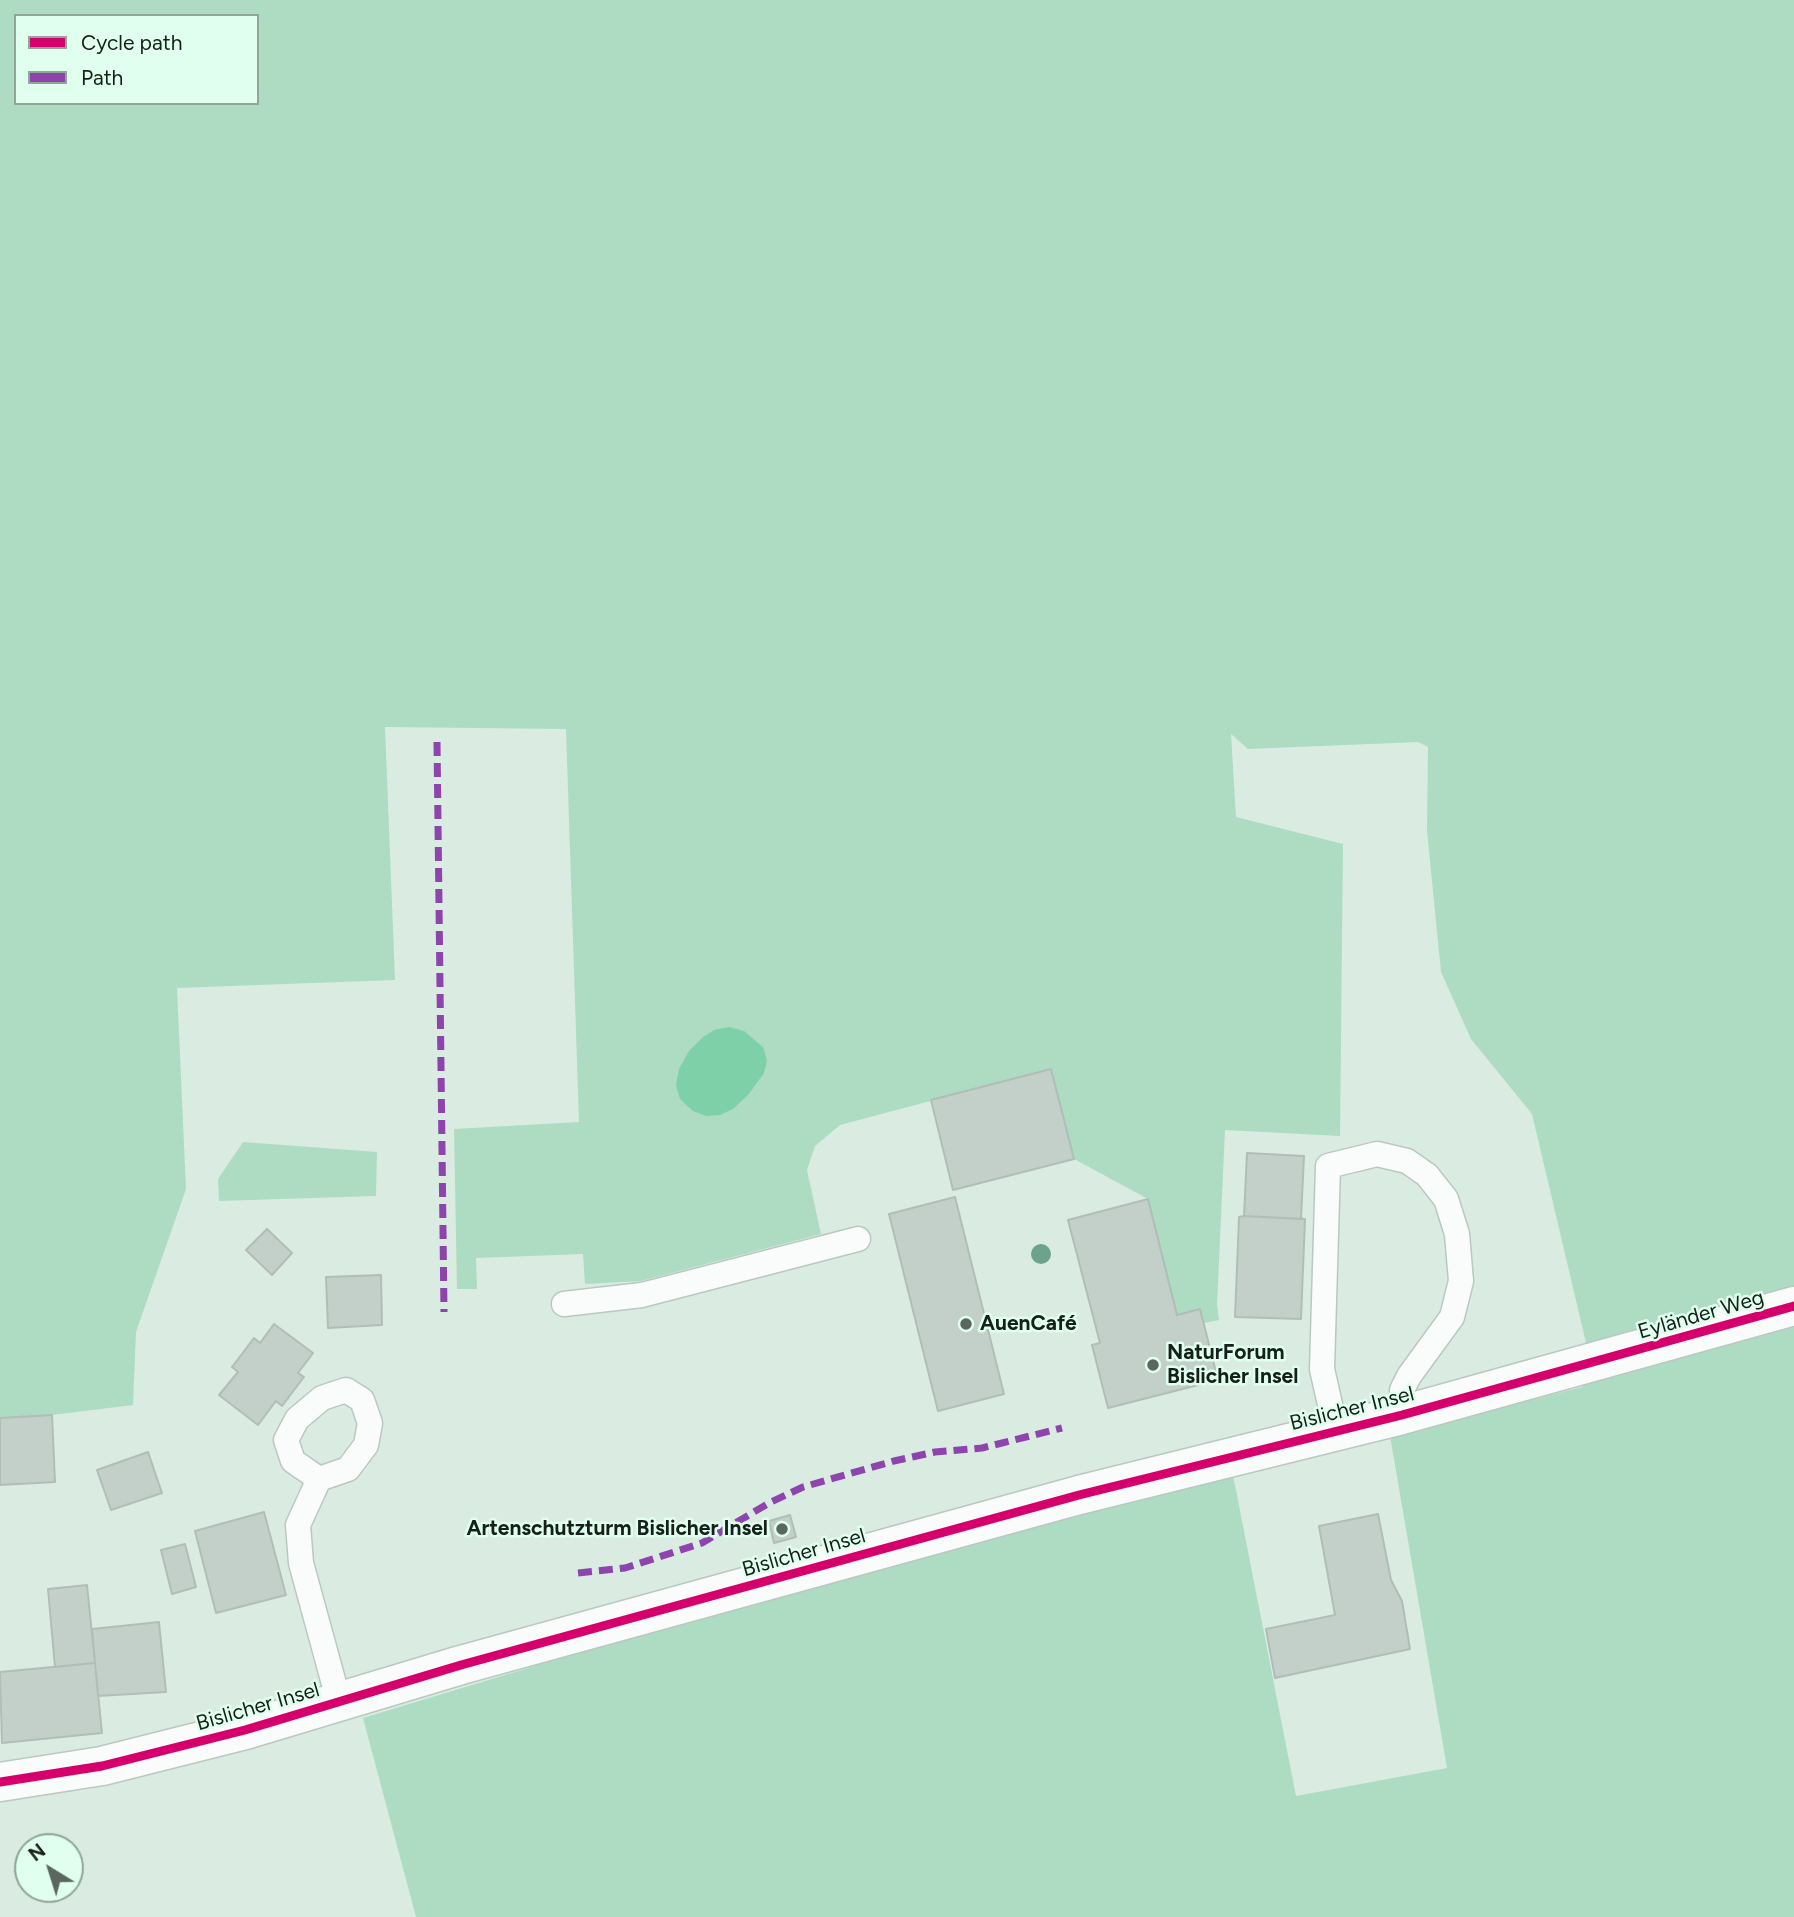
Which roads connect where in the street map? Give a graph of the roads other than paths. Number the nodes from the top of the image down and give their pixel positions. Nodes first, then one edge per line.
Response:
1 (858, 1238) dead end
2 (564, 1304) dead end
3 (1794, 1306) edge
4 (1617, 1357) joint
5 (1402, 1415) junction
6 (1336, 1431) junction
7 (319, 1479) dead end
8 (339, 1702) junction
9 (0, 1782) edge

1 - 2 lane
3 - 4 street, Eyländer Weg
4 - 5 street, Bislicher Insel
5 - 6 street, Bislicher Insel
5 - 6 lane
6 - 8 street, Bislicher Insel
7 - 8 lane
8 - 9 street, Bislicher Insel

